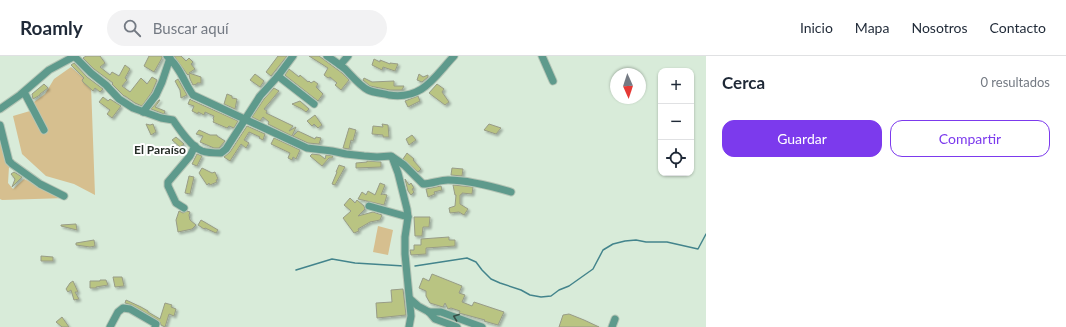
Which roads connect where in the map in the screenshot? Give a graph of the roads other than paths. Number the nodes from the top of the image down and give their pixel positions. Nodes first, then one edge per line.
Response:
1 (75, 56) edge
2 (293, 56) edge
3 (327, 56) edge
4 (348, 56) edge
5 (454, 56) edge
6 (542, 56) edge
7 (168, 57) edge
8 (340, 65) junction
9 (278, 76) junction
10 (553, 80) dead end
11 (24, 92) junction
12 (314, 104) dead end
13 (0, 109) edge
14 (143, 112) junction
15 (245, 119) junction
16 (0, 125) edge
17 (44, 130) dead end
18 (195, 146) junction
19 (392, 156) junction
20 (510, 192) dead end
21 (64, 196) dead end
22 (369, 206) dead end
23 (184, 208) dead end
24 (408, 217) junction
25 (410, 299) junction
26 (429, 312) junction
27 (614, 319) dead end
28 (110, 327) edge
29 (155, 327) edge
30 (409, 327) edge
31 (457, 327) edge
32 (482, 327) edge
33 (612, 327) edge

1 - 11 street
1 - 14 street
2 - 9 street
3 - 8 street
4 - 8 street
5 - 8 street
6 - 10 street
7 - 14 street
7 - 15 street
9 - 12 street
9 - 15 street
11 - 13 street
11 - 17 street
14 - 18 street
15 - 18 street
15 - 19 street
16 - 21 street
18 - 23 street
19 - 20 street
19 - 24 street
22 - 24 street
24 - 25 street
25 - 26 street
25 - 30 street
26 - 31 street
32 -> 26 street
27 - 33 street
28 - 29 street

